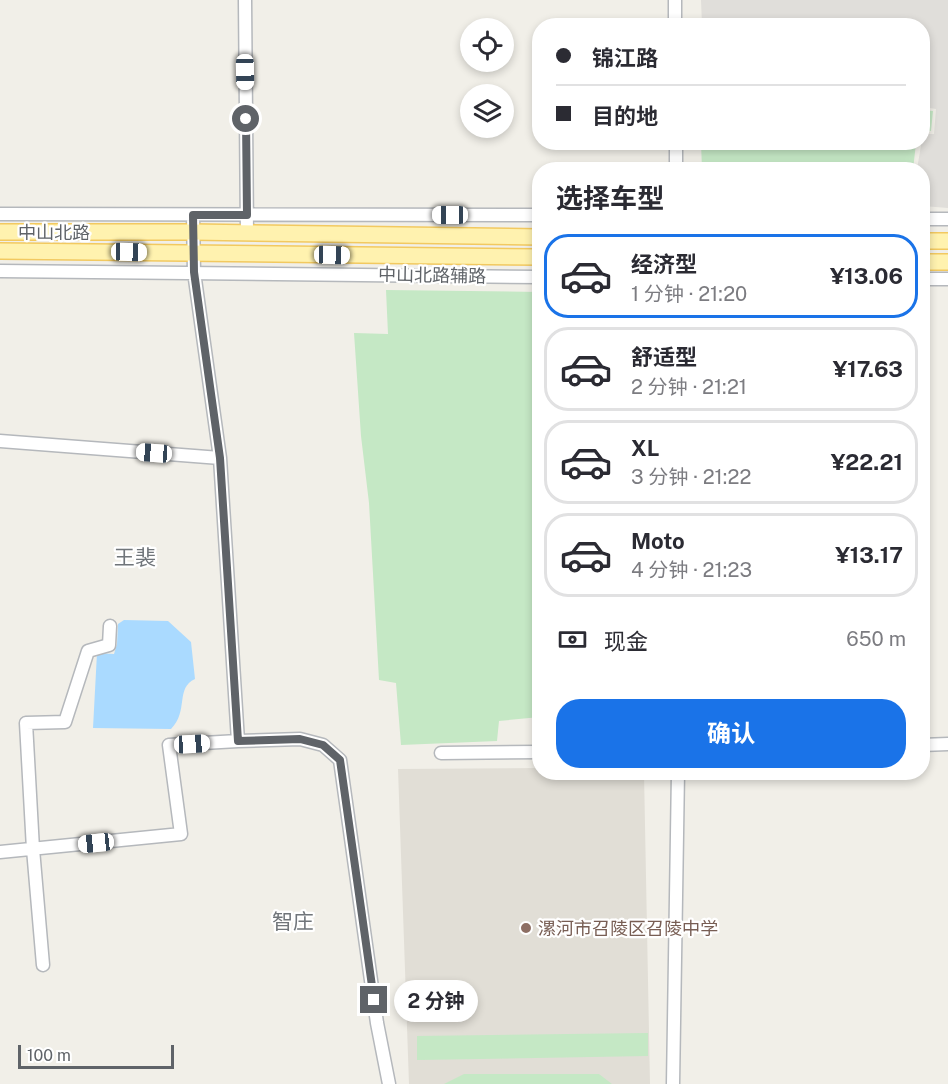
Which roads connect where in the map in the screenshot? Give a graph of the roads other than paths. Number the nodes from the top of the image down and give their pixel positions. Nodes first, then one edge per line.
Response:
1 (245, 0) edge
2 (675, 0) edge
3 (675, 18) edge
4 (0, 214) edge
5 (193, 215) junction
6 (247, 215) junction
7 (532, 215) edge
8 (930, 219) edge
9 (948, 219) edge
10 (0, 232) edge
11 (193, 232) junction
12 (247, 233) junction
13 (532, 237) edge
14 (930, 241) edge
15 (948, 241) edge
16 (0, 251) edge
17 (194, 253) junction
18 (532, 257) edge
19 (930, 262) edge
20 (948, 262) edge
21 (0, 270) edge
22 (194, 272) junction
23 (532, 276) edge
24 (930, 279) edge
25 (948, 279) edge
26 (0, 441) edge
27 (220, 458) junction
28 (110, 626) dead end
29 (238, 741) junction
30 (948, 744) edge
31 (930, 745) edge
32 (532, 752) edge
33 (441, 753) dead end
34 (678, 780) edge
35 (33, 849) junction
36 (0, 852) edge
37 (43, 965) dead end
38 (389, 1084) edge
39 (673, 1084) edge

1 - 6 street
2 - 3 street
4 - 5 street
5 - 6 street
5 - 11 street
6 - 7 street
6 - 12 street
8 - 9 street
10 - 11 main road, 中山北路
11 - 12 main road, 中山北路
11 - 17 street
12 - 13 main road, 中山北路
14 - 15 main road
16 - 17 main road, 中山北路
17 - 18 main road, 中山北路
17 - 22 street
19 - 20 main road
21 - 22 street, 中山北路辅路
22 - 23 street, 中山北路辅路
22 - 27 street
24 - 25 street
26 - 27 street
27 - 29 street
28 - 35 street
29 - 35 street
29 - 38 street
30 - 31 street
32 - 33 street
34 - 39 street
35 - 36 street
35 - 37 street

